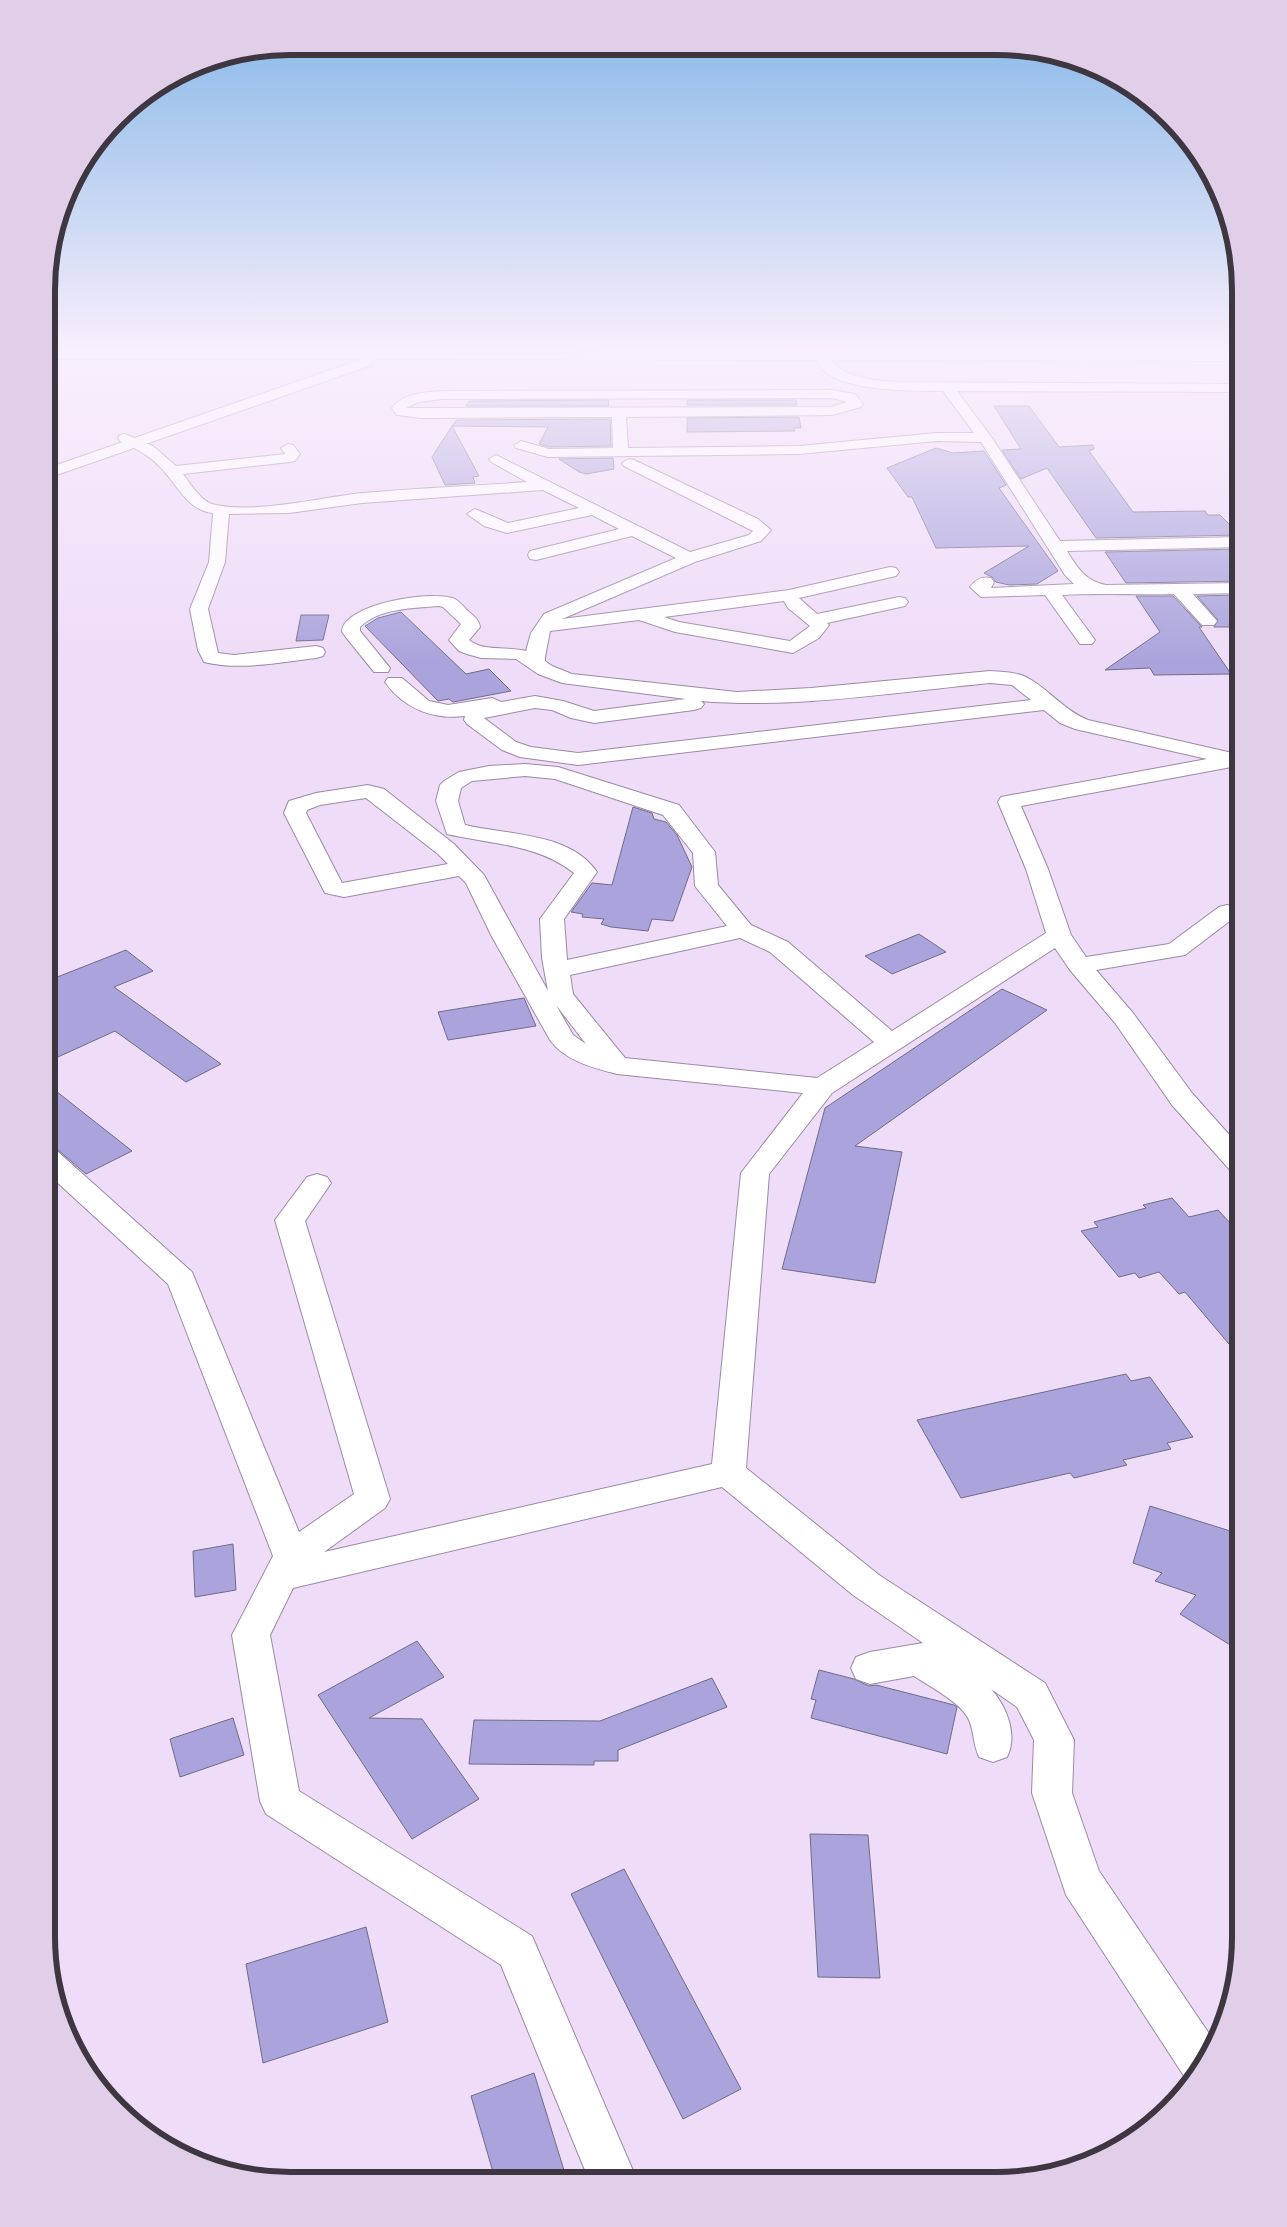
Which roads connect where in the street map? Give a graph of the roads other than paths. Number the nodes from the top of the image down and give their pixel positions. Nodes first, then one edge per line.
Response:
1 (82, 454) edge
2 (95, 454) edge
3 (151, 454) edge
4 (293, 454) edge
5 (562, 454) edge
6 (625, 454) edge
7 (714, 454) edge
8 (995, 454) edge
9 (625, 458) junction
10 (496, 460) dead end
11 (55, 462) edge
12 (55, 470) edge
13 (172, 471) junction
14 (546, 485) junction
15 (595, 510) junction
16 (221, 511) junction
17 (475, 514) dead end
18 (635, 530) junction
19 (1232, 542) edge
20 (1055, 546) junction
21 (536, 554) dead end
22 (689, 558) junction
23 (890, 572) dead end
24 (985, 582) dead end
25 (1092, 588) junction
26 (1232, 588) edge
27 (1179, 589) junction
28 (1050, 590) junction
29 (789, 595) junction
30 (899, 602) dead end
31 (641, 614) junction
32 (814, 620) junction
33 (1208, 621) dead end
34 (541, 627) junction
35 (1086, 640) dead end
36 (316, 652) dead end
37 (536, 663) junction
38 (381, 668) dead end
39 (569, 679) junction
40 (395, 682) dead end
41 (737, 698) junction
42 (1047, 704) junction
43 (1232, 758) edge
44 (1232, 761) edge
45 (464, 868) junction
46 (1227, 912) dead end
47 (743, 930) junction
48 (1059, 935) junction
49 (1079, 965) junction
50 (556, 970) junction
51 (891, 1043) junction
52 (617, 1066) junction
53 (822, 1087) junction
54 (1232, 1155) edge
55 (55, 1164) edge
56 (317, 1183) dead end
57 (728, 1473) junction
58 (286, 1566) junction
59 (966, 1651) junction
60 (920, 1660) junction
61 (870, 1668) dead end
62 (992, 1745) dead end
63 (1198, 2057) edge
64 (610, 2172) edge

1 - 11 street
2 - 12 street
3 - 13 street
4 - 13 street
5 - 9 street
6 - 9 street
7 - 9 street
8 - 20 street
9 - 22 street
10 - 14 street
13 - 16 street
14 - 15 street
14 - 16 street
15 - 17 street
15 - 18 street
16 - 36 street
18 - 21 street
18 - 22 street
19 - 20 street
20 - 25 street
22 - 34 street
23 - 29 street
24 - 28 street
25 - 27 street
25 - 28 street
26 - 27 street
27 - 33 street
28 - 35 street
29 - 31 street
29 - 32 street
30 - 32 street
31 - 32 street
31 - 34 street
34 - 37 street
37 - 38 street
37 - 39 street
39 - 40 street
39 - 41 street
41 - 42 street
41 - 42 street
42 - 43 street
44 - 48 street
45 - 45 street
45 - 52 street
46 - 49 street
47 - 50 street
47 - 50 street
47 - 51 street
48 - 49 street
48 - 51 street
49 - 54 street
50 - 52 street
51 - 53 street
52 - 53 street
53 - 57 street
55 - 58 street
56 - 58 street
57 - 58 street
57 - 59 street
58 - 64 street
59 - 60 street
59 - 63 street
60 - 61 street
60 - 62 street

